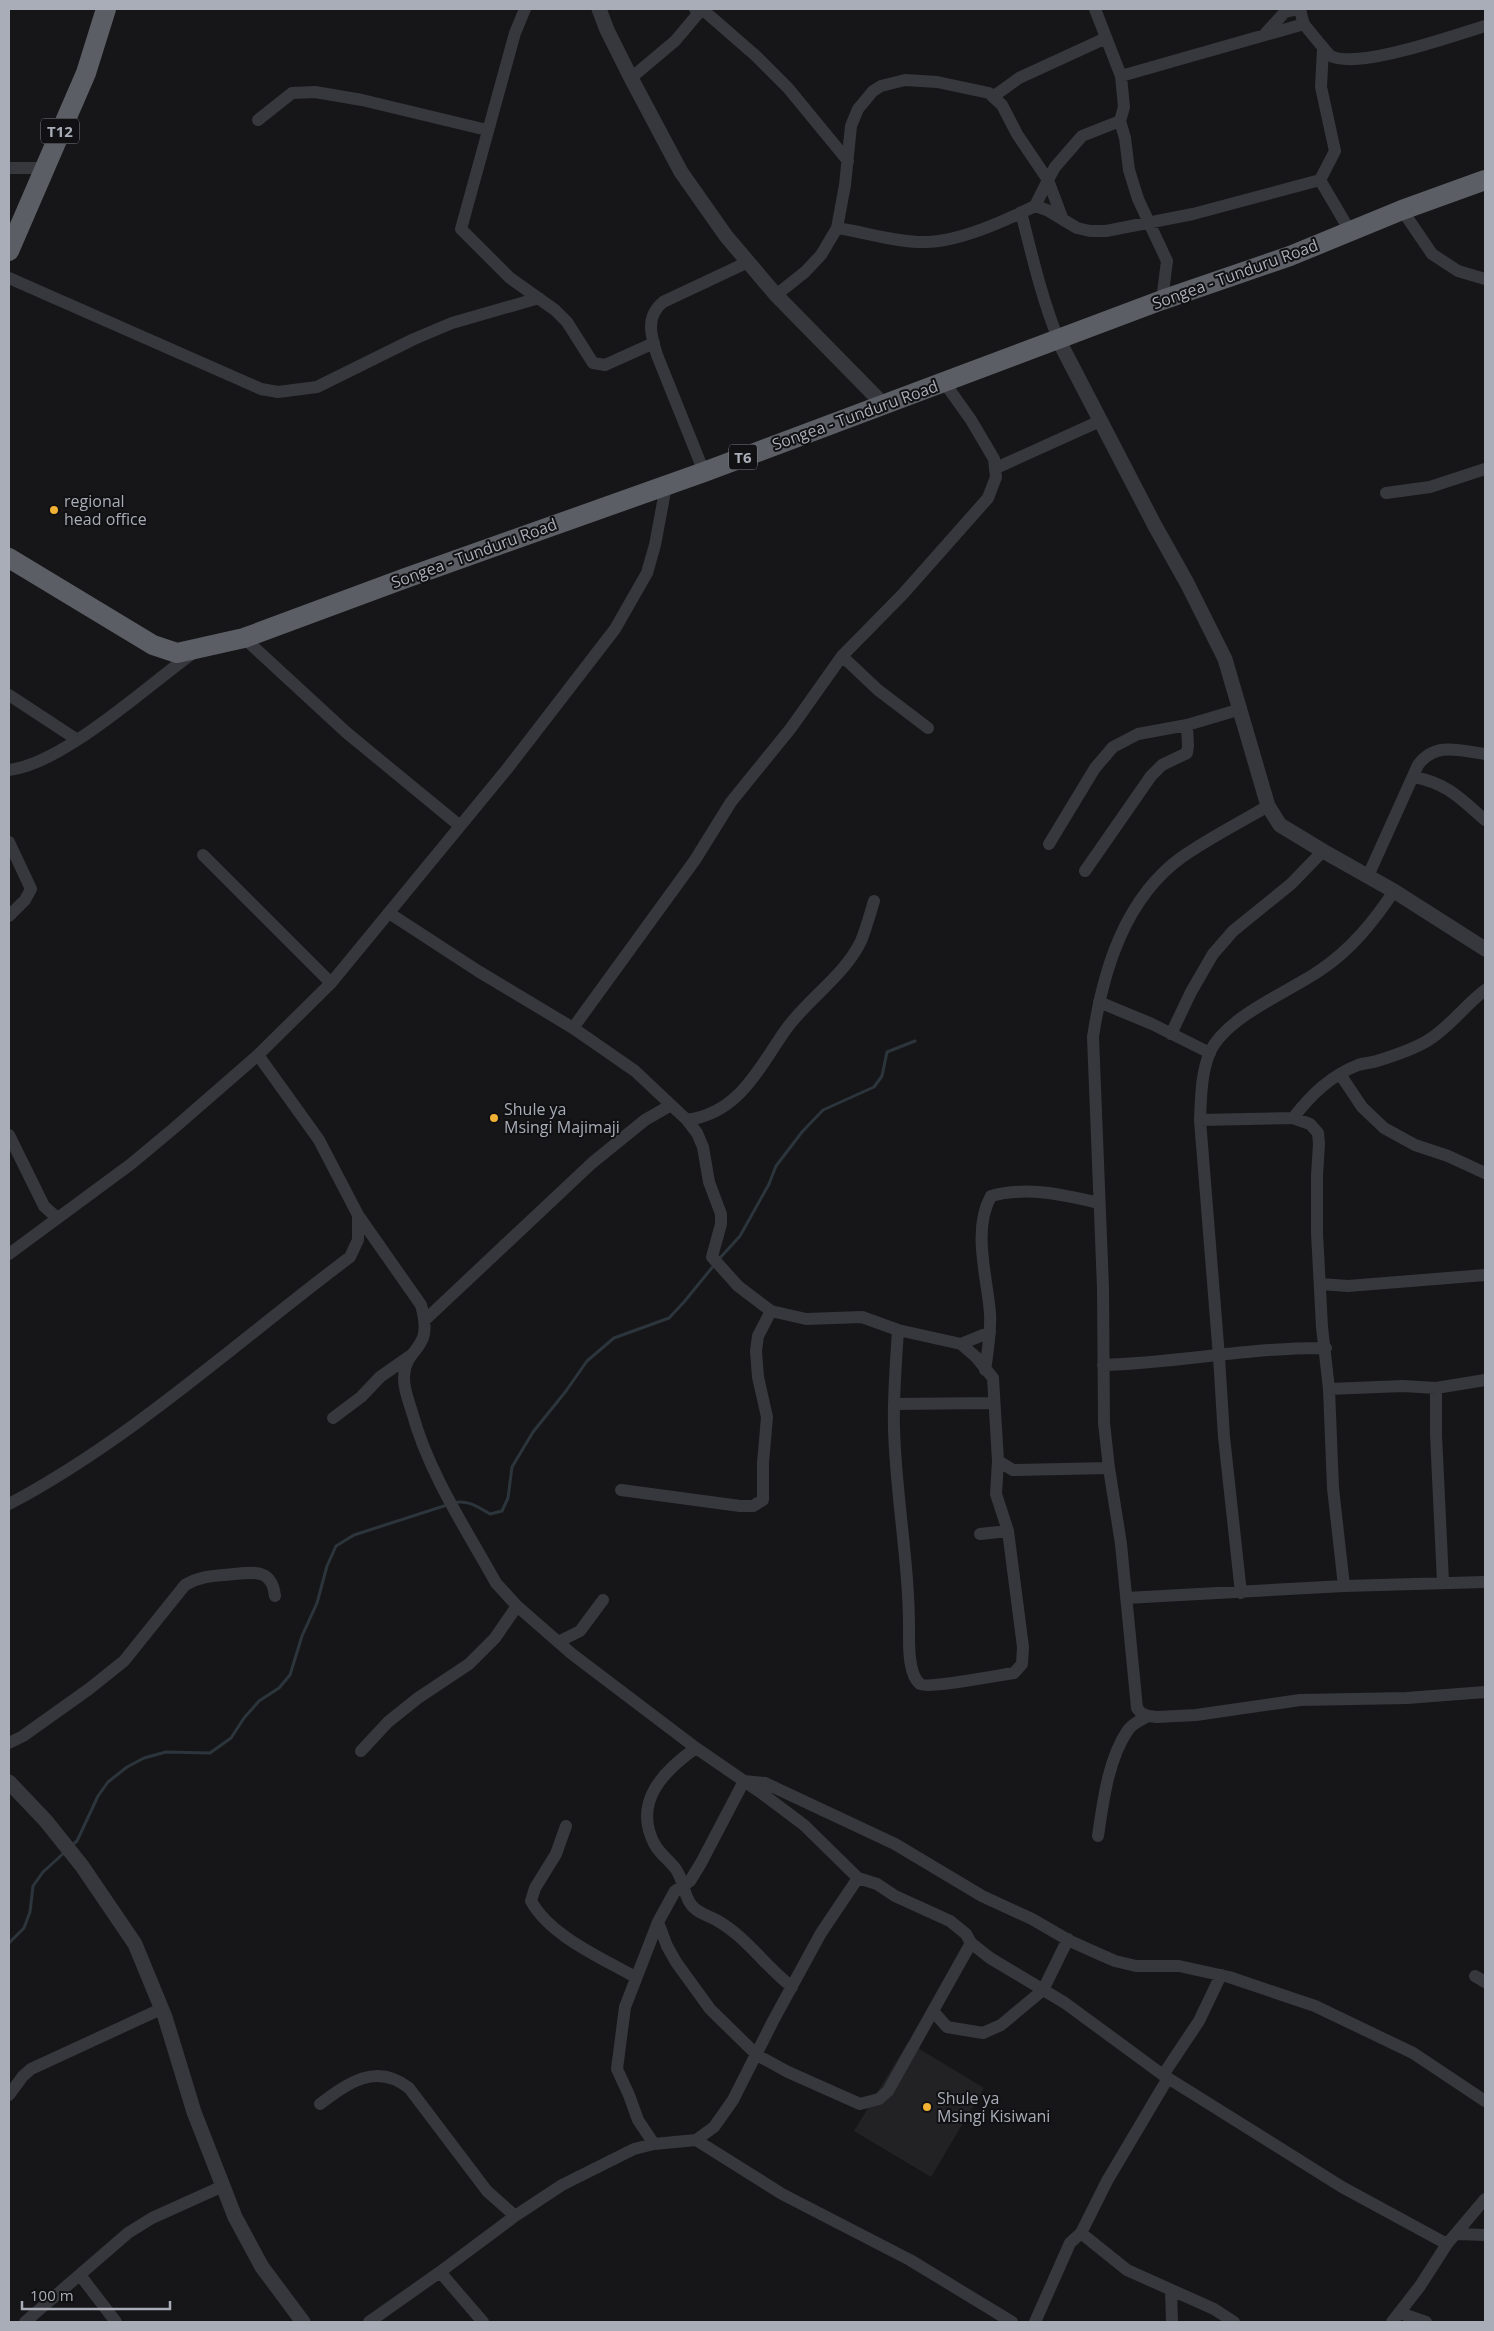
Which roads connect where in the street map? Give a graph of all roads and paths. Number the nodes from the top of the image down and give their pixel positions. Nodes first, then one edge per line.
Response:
1 (106, 9) edge
2 (525, 9) edge
3 (599, 9) edge
4 (695, 9) edge
5 (702, 9) edge
6 (1095, 9) edge
7 (1299, 9) edge
8 (1304, 24) junction
9 (1485, 26) edge
10 (1264, 35) junction
11 (1106, 38) junction
12 (1323, 49) junction
13 (1121, 76) junction
14 (631, 78) junction
15 (994, 96) junction
16 (258, 120) dead end
17 (1120, 121) junction
18 (487, 130) junction
19 (848, 161) junction
20 (9, 168) edge
21 (44, 168) junction
22 (1048, 180) junction
23 (1320, 180) junction
24 (1485, 180) edge
25 (1035, 206) junction
26 (1402, 210) junction
27 (1021, 212) junction
28 (1063, 220) junction
29 (1150, 221) junction
30 (837, 228) junction
31 (1350, 231) junction
32 (9, 252) edge
33 (748, 262) junction
34 (9, 278) edge
35 (1485, 279) edge
36 (776, 295) junction
37 (539, 298) junction
38 (1162, 300) junction
39 (1059, 341) junction
40 (654, 344) junction
41 (944, 382) junction
42 (883, 404) junction
43 (1100, 420) junction
44 (996, 468) junction
45 (1485, 469) edge
46 (704, 472) junction
47 (666, 486) junction
48 (1386, 493) dead end
49 (9, 558) edge
50 (244, 638) junction
51 (199, 649) junction
52 (842, 656) junction
53 (9, 695) edge
54 (1241, 709) junction
55 (1187, 725) junction
56 (928, 728) dead end
57 (76, 739) junction
58 (1485, 754) edge
59 (9, 770) edge
60 (1414, 777) junction
61 (1268, 806) junction
62 (1485, 820) edge
63 (460, 826) junction
64 (9, 842) edge
65 (1048, 844) dead end
66 (1323, 851) junction
67 (203, 854) dead end
68 (1085, 871) dead end
69 (1368, 876) junction
70 (1394, 890) junction
71 (874, 901) dead end
72 (389, 913) junction
73 (9, 916) edge
74 (1485, 950) edge
75 (331, 983) junction
76 (1485, 990) edge
77 (1099, 1002) junction
78 (573, 1028) junction
79 (1171, 1034) junction
80 (1210, 1053) junction
81 (258, 1055) junction
82 (1340, 1074) junction
83 (671, 1106) junction
84 (1293, 1118) junction
85 (686, 1120) junction
86 (1200, 1120) junction
87 (9, 1135) edge
88 (1485, 1173) edge
89 (1099, 1203) junction
90 (358, 1215) junction
91 (57, 1218) junction
92 (9, 1254) edge
93 (1485, 1274) edge
94 (1321, 1284) junction
95 (772, 1311) junction
96 (425, 1320) junction
97 (898, 1330) junction
98 (990, 1332) junction
99 (961, 1344) junction
100 (1326, 1348) junction
101 (410, 1356) junction
102 (1219, 1357) junction
103 (1104, 1365) junction
104 (985, 1370) junction
105 (1485, 1380) edge
106 (1436, 1388) junction
107 (1329, 1389) junction
108 (993, 1403) junction
109 (894, 1404) junction
110 (333, 1418) dead end
111 (998, 1461) junction
112 (1109, 1468) junction
113 (1013, 1470) junction
114 (621, 1490) dead end
115 (996, 1494) junction
116 (9, 1504) edge
117 (1008, 1531) junction
118 (980, 1534) dead end
119 (1444, 1582) junction
120 (1485, 1582) edge
121 (1344, 1586) junction
122 (1241, 1593) junction
123 (275, 1596) dead end
124 (1126, 1598) junction
125 (603, 1600) dead end
126 (518, 1606) junction
127 (558, 1642) junction
128 (1485, 1692) edge
129 (1148, 1716) junction
130 (9, 1743) edge
131 (696, 1748) junction
132 (361, 1751) dead end
133 (744, 1781) junction
134 (9, 1782) edge
135 (566, 1826) dead end
136 (1098, 1836) dead end
137 (858, 1878) junction
138 (683, 1884) junction
139 (658, 1922) junction
140 (1068, 1939) junction
141 (971, 1943) junction
142 (1221, 1975) junction
143 (635, 1977) junction
144 (792, 1986) junction
145 (1043, 1990) junction
146 (161, 2009) junction
147 (933, 2011) junction
148 (757, 2055) junction
149 (1166, 2077) junction
150 (9, 2096) edge
151 (1485, 2101) edge
152 (320, 2104) dead end
153 (696, 2140) junction
154 (654, 2144) junction
155 (223, 2186) junction
156 (1485, 2199) edge
157 (515, 2216) junction
158 (1081, 2233) junction
159 (1457, 2234) junction
160 (1485, 2235) edge
161 (1447, 2244) junction
162 (440, 2272) junction
163 (80, 2275) junction
164 (1171, 2290) junction
165 (1396, 2318) edge
166 (25, 2322) edge
167 (116, 2322) edge
168 (303, 2322) edge
169 (369, 2322) edge
170 (482, 2322) edge
171 (1012, 2322) edge
172 (1035, 2322) edge
173 (1172, 2322) edge
174 (1234, 2322) edge
175 (1426, 2322) edge

1 - 21 highway, T12
2 - 18 street
3 - 14 street
4 - 5 street
5 - 14 street
5 - 19 street
6 - 11 street
7 - 8 street
7 - 10 street
8 - 10 street
8 - 12 street
9 - 12 street
10 - 13 street
11 - 13 street
11 - 15 street
12 - 23 street
13 - 17 street
14 - 33 street
15 - 19 street
15 - 22 street
16 - 18 street
17 - 22 street
17 - 29 street
18 - 37 street
19 - 30 street
20 - 21 street
21 - 32 highway, T12
22 - 25 street
22 - 28 street
23 - 29 street
23 - 31 street
24 - 26 highway, Songea - Tunduru Road / T6
25 - 27 street
25 - 28 street
26 - 31 highway, Songea - Tunduru Road / T6
26 - 35 street
27 - 30 street
27 - 39 street
28 - 29 street
29 - 38 street
30 - 36 street
31 - 38 highway, Songea - Tunduru Road / T6
33 - 36 street
33 - 40 street
34 - 37 street
36 - 42 street
37 - 40 street
38 - 39 highway, Songea - Tunduru Road / T6
39 - 41 highway, Songea - Tunduru Road / T6
39 - 43 street
40 - 46 street
41 - 42 highway, Songea - Tunduru Road / T6
41 - 44 street
42 - 46 highway, Songea - Tunduru Road / T6
43 - 44 street
43 - 54 street
44 - 52 street
45 - 48 street
46 - 47 highway, Songea - Tunduru Road / T6
47 - 50 highway, Songea - Tunduru Road / T6
47 - 63 street
49 - 51 highway, Songea - Tunduru Road / T6
50 - 51 highway, Songea - Tunduru Road / T6
50 - 63 street
51 - 57 street
52 - 56 street
52 - 78 street
53 - 57 street
54 - 55 street
54 - 61 street
55 - 65 street
55 - 68 street
57 - 59 street
58 - 60 street
60 - 62 street
60 - 69 street
61 - 66 street
61 - 77 street
63 - 72 street
64 - 73 street
66 - 69 street
66 - 79 street
67 - 75 street
69 - 70 street
70 - 74 street
70 - 80 street
71 - 85 street
72 - 75 street
72 - 78 street
75 - 81 street
76 - 82 street
77 - 79 street
77 - 89 street
78 - 83 street
79 - 80 street
80 - 86 street
81 - 90 street
81 - 91 street
82 - 84 street
82 - 88 street
83 - 85 street
83 - 96 street
84 - 86 street
84 - 94 street
85 - 95 street
86 - 102 street
87 - 91 street
89 - 98 street
89 - 103 street
90 - 96 street
90 - 116 street
91 - 92 street
93 - 94 street
94 - 100 street
95 - 97 street
95 - 114 street
96 - 101 street
97 - 99 street
97 - 109 street
98 - 99 street
98 - 104 street
99 - 104 street
100 - 102 street
100 - 107 street
101 - 110 street
101 - 126 street
102 - 103 street
102 - 122 street
103 - 112 street
104 - 108 street
105 - 106 street
106 - 107 street
106 - 119 street
107 - 121 street
108 - 109 street
108 - 111 street
109 - 117 street
111 - 113 street
111 - 115 street
112 - 113 street
112 - 124 street
113 - 115 street
115 - 117 street
117 - 118 street
119 - 120 street
119 - 121 street
121 - 122 street
122 - 124 street
123 - 130 street
124 - 129 street
125 - 127 street
126 - 127 street
126 - 132 street
127 - 131 street
128 - 129 street
129 - 136 street
131 - 133 street
131 - 138 street
133 - 137 street
133 - 138 street
133 - 140 street
134 - 146 street
135 - 143 street
137 - 141 street
137 - 144 street
138 - 139 street
138 - 144 street
139 - 143 street
139 - 148 street
140 - 142 street
140 - 145 street
141 - 145 street
141 - 147 street
142 - 149 street
142 - 151 street
143 - 154 street
144 - 148 street
145 - 147 street
145 - 149 street
146 - 150 street
146 - 155 street
147 - 148 street
148 - 153 street
149 - 158 street
149 - 161 street
152 - 157 street
153 - 154 street
153 - 171 street
154 - 157 street
155 - 163 street
155 - 168 street
156 - 159 street
157 - 162 street
158 - 164 street
158 - 172 street
159 - 160 street
159 - 161 street
161 - 165 street
162 - 169 street
162 - 170 street
163 - 166 street
163 - 167 street
164 - 173 street
164 - 174 street
165 - 175 street

